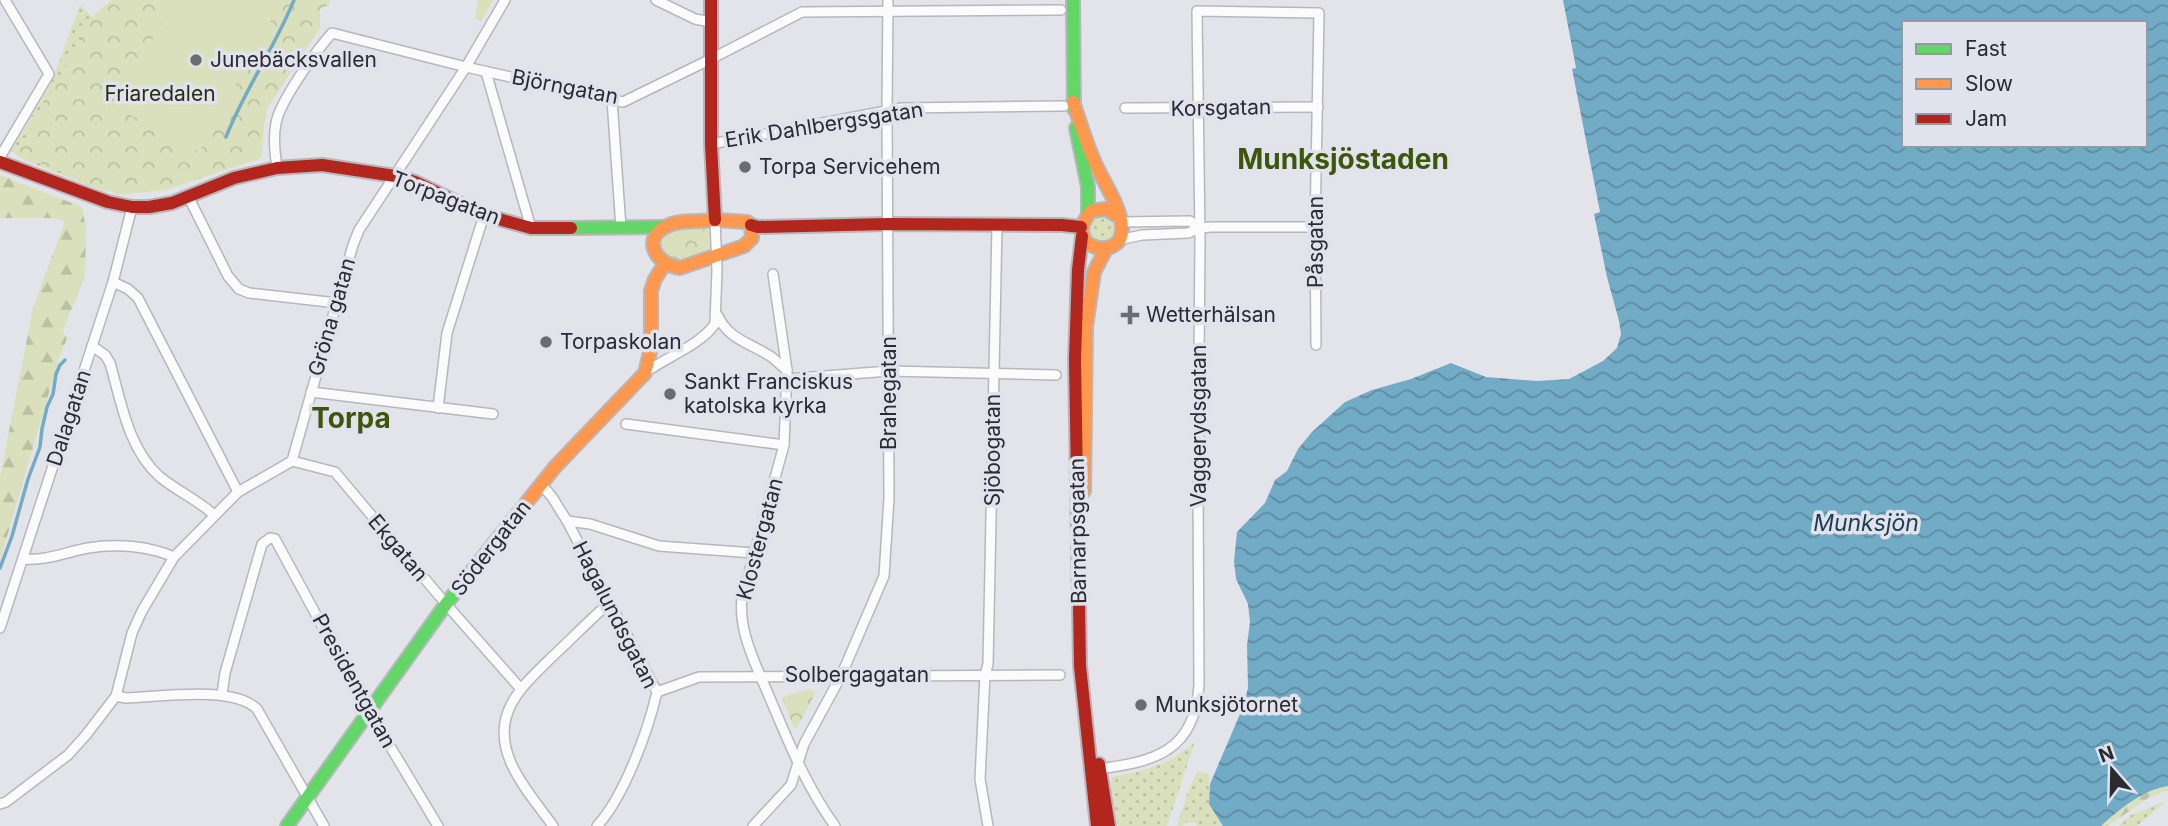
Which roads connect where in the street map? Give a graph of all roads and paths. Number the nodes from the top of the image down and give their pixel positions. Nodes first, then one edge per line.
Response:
1 (5, 0) edge
2 (505, 0) edge
3 (656, 0) edge
4 (711, 0) edge
5 (888, 0) edge
6 (1073, 0) edge
7 (1061, 10) dead end
8 (888, 12) junction
9 (1319, 13) joint
10 (711, 22) junction
11 (711, 60) junction
12 (466, 67) junction
13 (486, 72) junction
14 (612, 100) junction
15 (1068, 104) junction
16 (1318, 107) junction
17 (1125, 108) dead end
18 (1197, 109) junction
19 (887, 111) junction
20 (711, 144) junction
21 (0, 159) edge
22 (276, 168) junction
23 (395, 176) junction
24 (189, 198) junction
25 (132, 206) junction
26 (1088, 213) junction
27 (484, 215) junction
28 (1120, 219) junction
29 (715, 220) junction
30 (888, 224) junction
31 (788, 225) junction
32 (997, 225) junction
33 (751, 226) junction
34 (640, 227) junction
35 (1315, 227) junction
36 (531, 228) junction
37 (621, 228) junction
38 (664, 228) junction
39 (1200, 228) junction
40 (1082, 232) junction
41 (656, 240) junction
42 (1119, 240) junction
43 (744, 246) junction
44 (1106, 249) junction
45 (717, 256) junction
46 (664, 265) junction
47 (773, 274) dead end
48 (113, 282) junction
49 (337, 303) junction
50 (717, 314) junction
51 (1316, 345) dead end
52 (92, 346) junction
53 (888, 371) junction
54 (645, 373) junction
55 (993, 374) junction
56 (787, 375) junction
57 (1056, 375) dead end
58 (311, 392) junction
59 (438, 408) junction
60 (493, 414) dead end
61 (626, 424) dead end
62 (784, 445) junction
63 (292, 461) junction
64 (541, 484) junction
65 (238, 492) junction
66 (214, 515) junction
67 (567, 521) junction
68 (754, 553) junction
69 (174, 557) junction
70 (24, 559) junction
71 (610, 603) junction
72 (446, 604) junction
73 (2, 617) edge
74 (0, 628) edge
75 (985, 675) junction
76 (1060, 675) dead end
77 (761, 676) junction
78 (841, 676) junction
79 (520, 688) junction
80 (657, 692) junction
81 (222, 694) junction
82 (116, 696) junction
83 (369, 711) junction
84 (798, 766) junction
85 (1096, 769) junction
86 (307, 799) junction
87 (0, 804) edge
88 (287, 826) edge
89 (324, 826) edge
90 (438, 826) edge
91 (553, 826) edge
92 (597, 826) edge
93 (753, 826) edge
94 (835, 826) edge
95 (988, 826) edge
96 (1097, 826) edge
97 (1109, 826) edge

1 - 21 street
2 - 12 street, Gröna gatan
3 - 10 street
4 - 10 street
5 - 8 street, Brahegatan
6 - 15 street
7 - 8 street, Björngatan
8 - 11 street, Björngatan
8 - 19 street, Brahegatan
9 - 16 street, Påsgatan
9 - 18 street, Vaggerydsgatan
10 - 11 street
11 - 14 street, Björngatan
11 - 20 street
12 - 13 street, Björngatan
12 - 22 street, Björngatan
12 - 23 street, Gröna gatan
13 - 14 street, Björngatan
13 - 36 street
14 - 37 street
15 - 19 street, Erik Dahlbergsgatan
15 - 26 street
15 - 28 street
16 - 18 street, Korsgatan
16 - 35 street, Påsgatan
17 - 18 street, Korsgatan
18 - 39 street, Vaggerydsgatan
19 - 20 street, Erik Dahlbergsgatan
19 - 30 street, Brahegatan
20 - 29 street
21 - 25 street, Torpagatan
22 - 23 street, Torpagatan
22 - 24 street, Torpagatan
23 - 27 street, Torpagatan
23 - 49 street, Gröna gatan
24 - 25 street, Torpagatan
24 - 49 street
25 - 48 street, Dalagatan
26 - 28 street
26 - 40 street
27 - 36 street, Torpagatan
27 - 59 street
28 - 39 street
28 - 42 street
29 - 33 street, Torpagatan
29 - 38 street, Torpagatan
29 - 45 street
30 - 31 street
30 - 32 street
30 - 53 street, Brahegatan
31 - 33 street
31 - 43 street
32 - 40 street
32 - 55 street, Sjöbogatan
33 - 43 street
34 - 37 street, Torpagatan
34 - 38 street, Torpagatan
34 - 41 street
35 - 39 street
35 - 51 street, Påsgatan
36 - 37 street, Torpagatan
38 - 41 street
39 - 42 street
39 - 85 street, Vaggerydsgatan
40 - 44 street
40 - 85 street, Barnarpsgatan
41 - 46 street
42 - 44 street
43 - 45 street
44 - 85 street, Barnarpsgatan
45 - 46 street
45 - 50 street
46 - 54 street
47 - 56 street, Klostergatan
48 - 52 street, Dalagatan
48 - 65 street
49 - 58 street, Gröna gatan
50 - 54 street
50 - 56 street
52 - 66 street
52 - 70 street, Dalagatan
53 - 55 street
53 - 56 street
53 - 78 street, Brahegatan
54 - 64 street, Södergatan
55 - 57 street
55 - 75 street, Sjöbogatan
56 - 62 street, Klostergatan
58 - 59 street
58 - 63 street, Gröna gatan
59 - 60 street
61 - 62 street
62 - 68 street, Klostergatan
63 - 65 street
63 - 72 street, Ekgatan
64 - 67 street, Hagalundsgatan
64 - 72 street, Södergatan
65 - 66 street
66 - 69 street
67 - 68 street
67 - 71 street, Hagalundsgatan
68 - 77 street, Klostergatan
69 - 70 street
69 - 82 street
70 - 73 street, Dalagatan
71 - 79 street
71 - 80 street, Hagalundsgatan
72 - 79 street, Ekgatan
72 - 83 street, Södergatan
73 - 74 street, Dalagatan
75 - 76 street, Solbergagatan
75 - 78 street, Solbergagatan
75 - 95 street, Sjöbogatan
77 - 78 street, Solbergagatan
77 - 80 street, Solbergagatan
77 - 84 street, Klostergatan
78 - 84 street, Brahegatan
79 - 91 street
80 - 92 street, Hagalundsgatan
81 - 82 street
81 - 83 street, Presidentgatan
81 - 86 street
82 - 87 street
83 - 86 street, Södergatan
83 - 90 street, Presidentgatan
84 - 93 street, Brahegatan
84 - 94 street, Klostergatan
85 - 96 street, Barnarpsgatan
85 - 97 street, Barnarpsgatan
86 - 88 street, Södergatan
86 - 89 street

